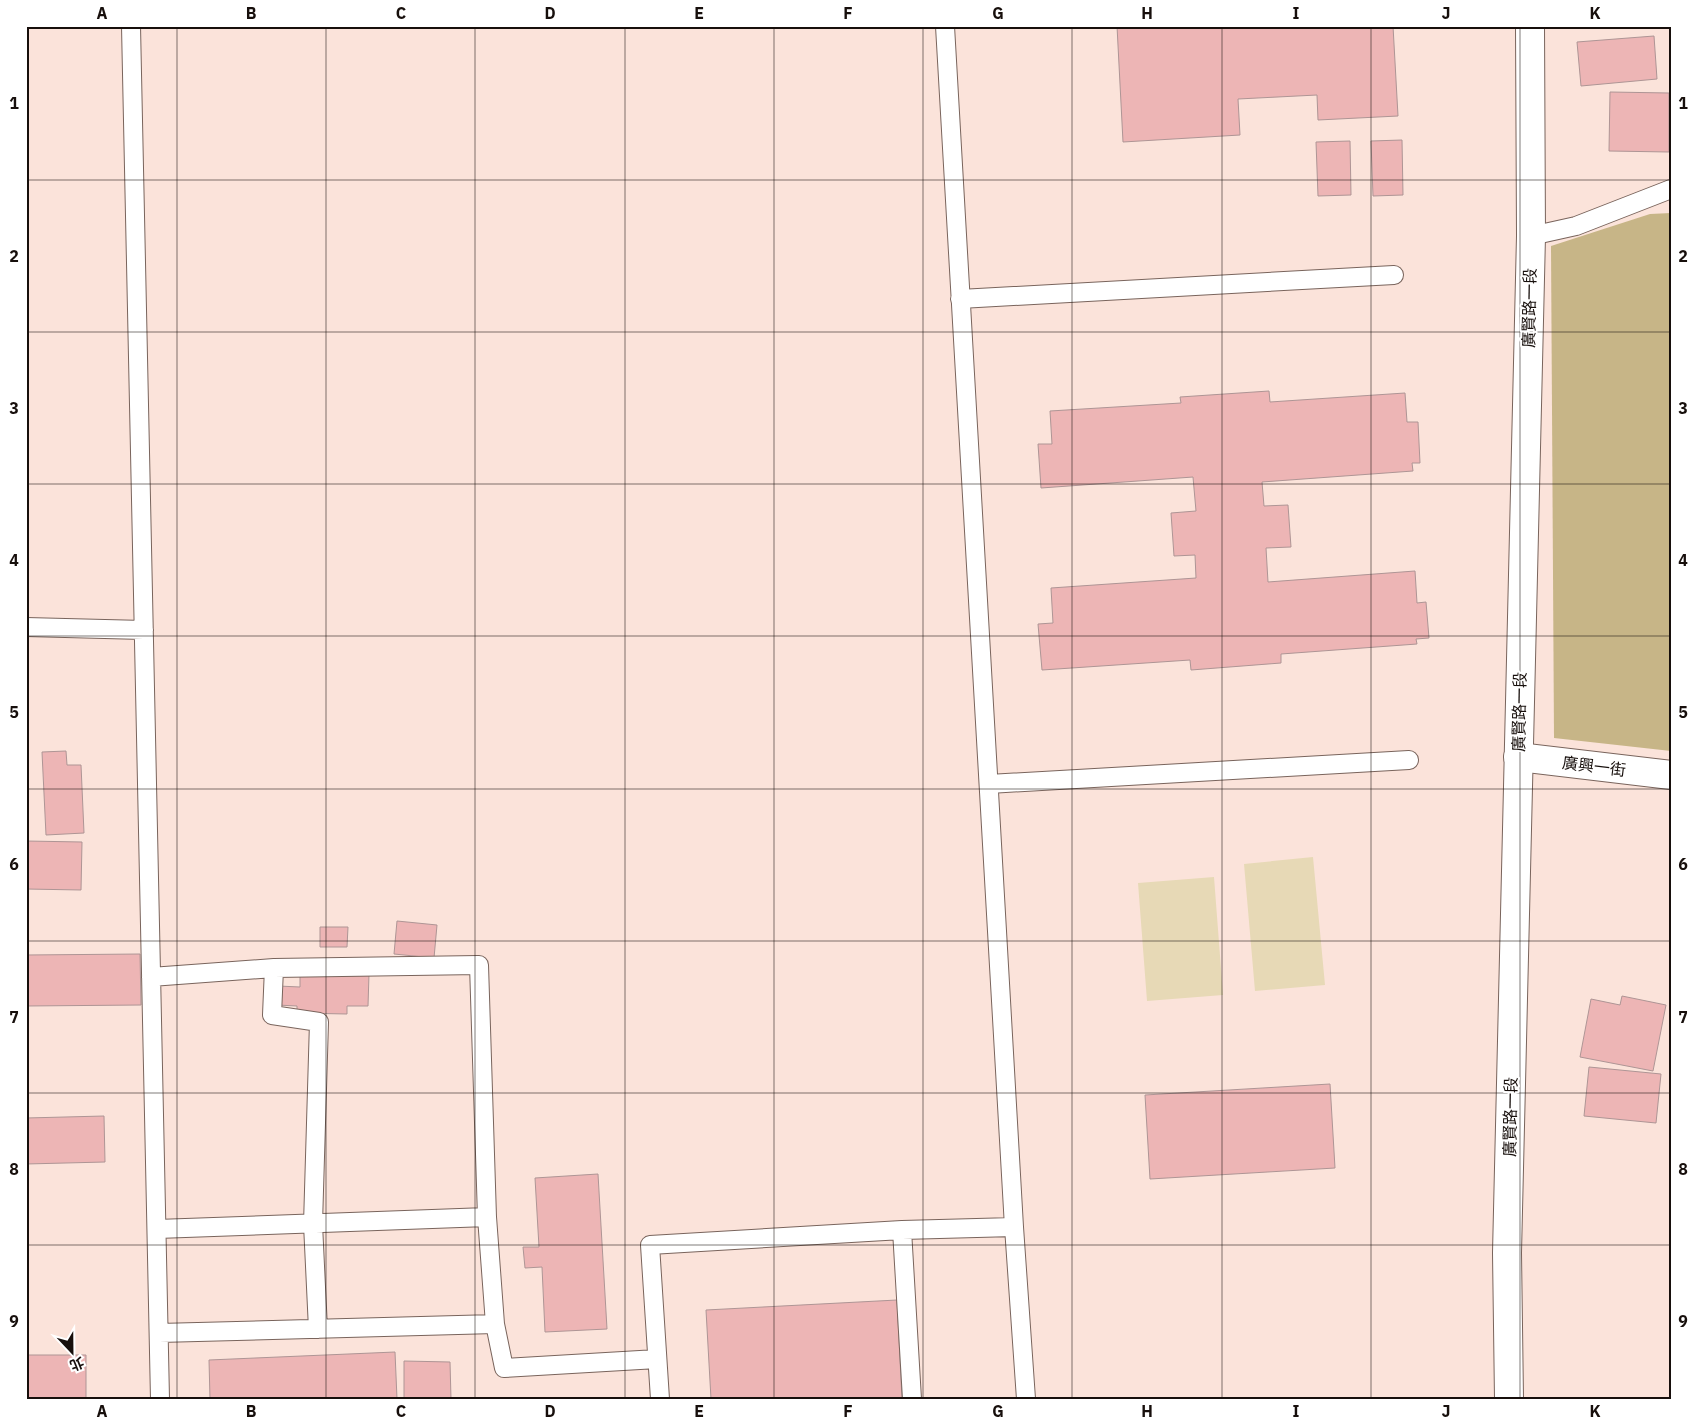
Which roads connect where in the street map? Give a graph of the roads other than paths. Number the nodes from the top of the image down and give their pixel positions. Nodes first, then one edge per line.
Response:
1 (131, 26) edge
2 (945, 26) edge
3 (1530, 26) edge
4 (1671, 189) edge
5 (1531, 236) junction
6 (1394, 275) dead end
7 (960, 299) junction
8 (26, 627) edge
9 (144, 630) junction
10 (1518, 757) junction
11 (1409, 760) dead end
12 (1671, 776) edge
13 (989, 784) junction
14 (274, 968) junction
15 (151, 977) junction
16 (487, 1217) junction
17 (313, 1224) junction
18 (1014, 1227) junction
19 (157, 1229) junction
20 (902, 1230) junction
21 (495, 1324) junction
22 (318, 1329) junction
23 (159, 1333) junction
24 (657, 1359) junction
25 (160, 1399) edge
26 (660, 1399) edge
27 (912, 1399) edge
28 (1026, 1399) edge
29 (1509, 1399) edge

1 - 9 lane
2 - 7 lane
3 - 5 street, 廣賢路一段
4 - 5 lane
5 - 10 street, 廣賢路一段
6 - 7 lane
7 - 13 lane
8 - 9 lane
9 - 15 lane
10 - 12 street, 廣興一街
10 - 29 street, 廣賢路一段
11 - 13 lane
13 - 18 lane
14 - 15 lane
14 - 16 lane
14 - 17 lane
15 - 19 lane
16 - 17 lane
16 - 21 lane
17 - 19 lane
17 - 22 lane
18 - 20 lane
18 - 28 lane
19 - 23 lane
20 - 24 lane
20 - 27 lane
21 - 22 lane
21 - 24 lane
22 - 23 lane
23 - 25 lane
24 - 26 lane

